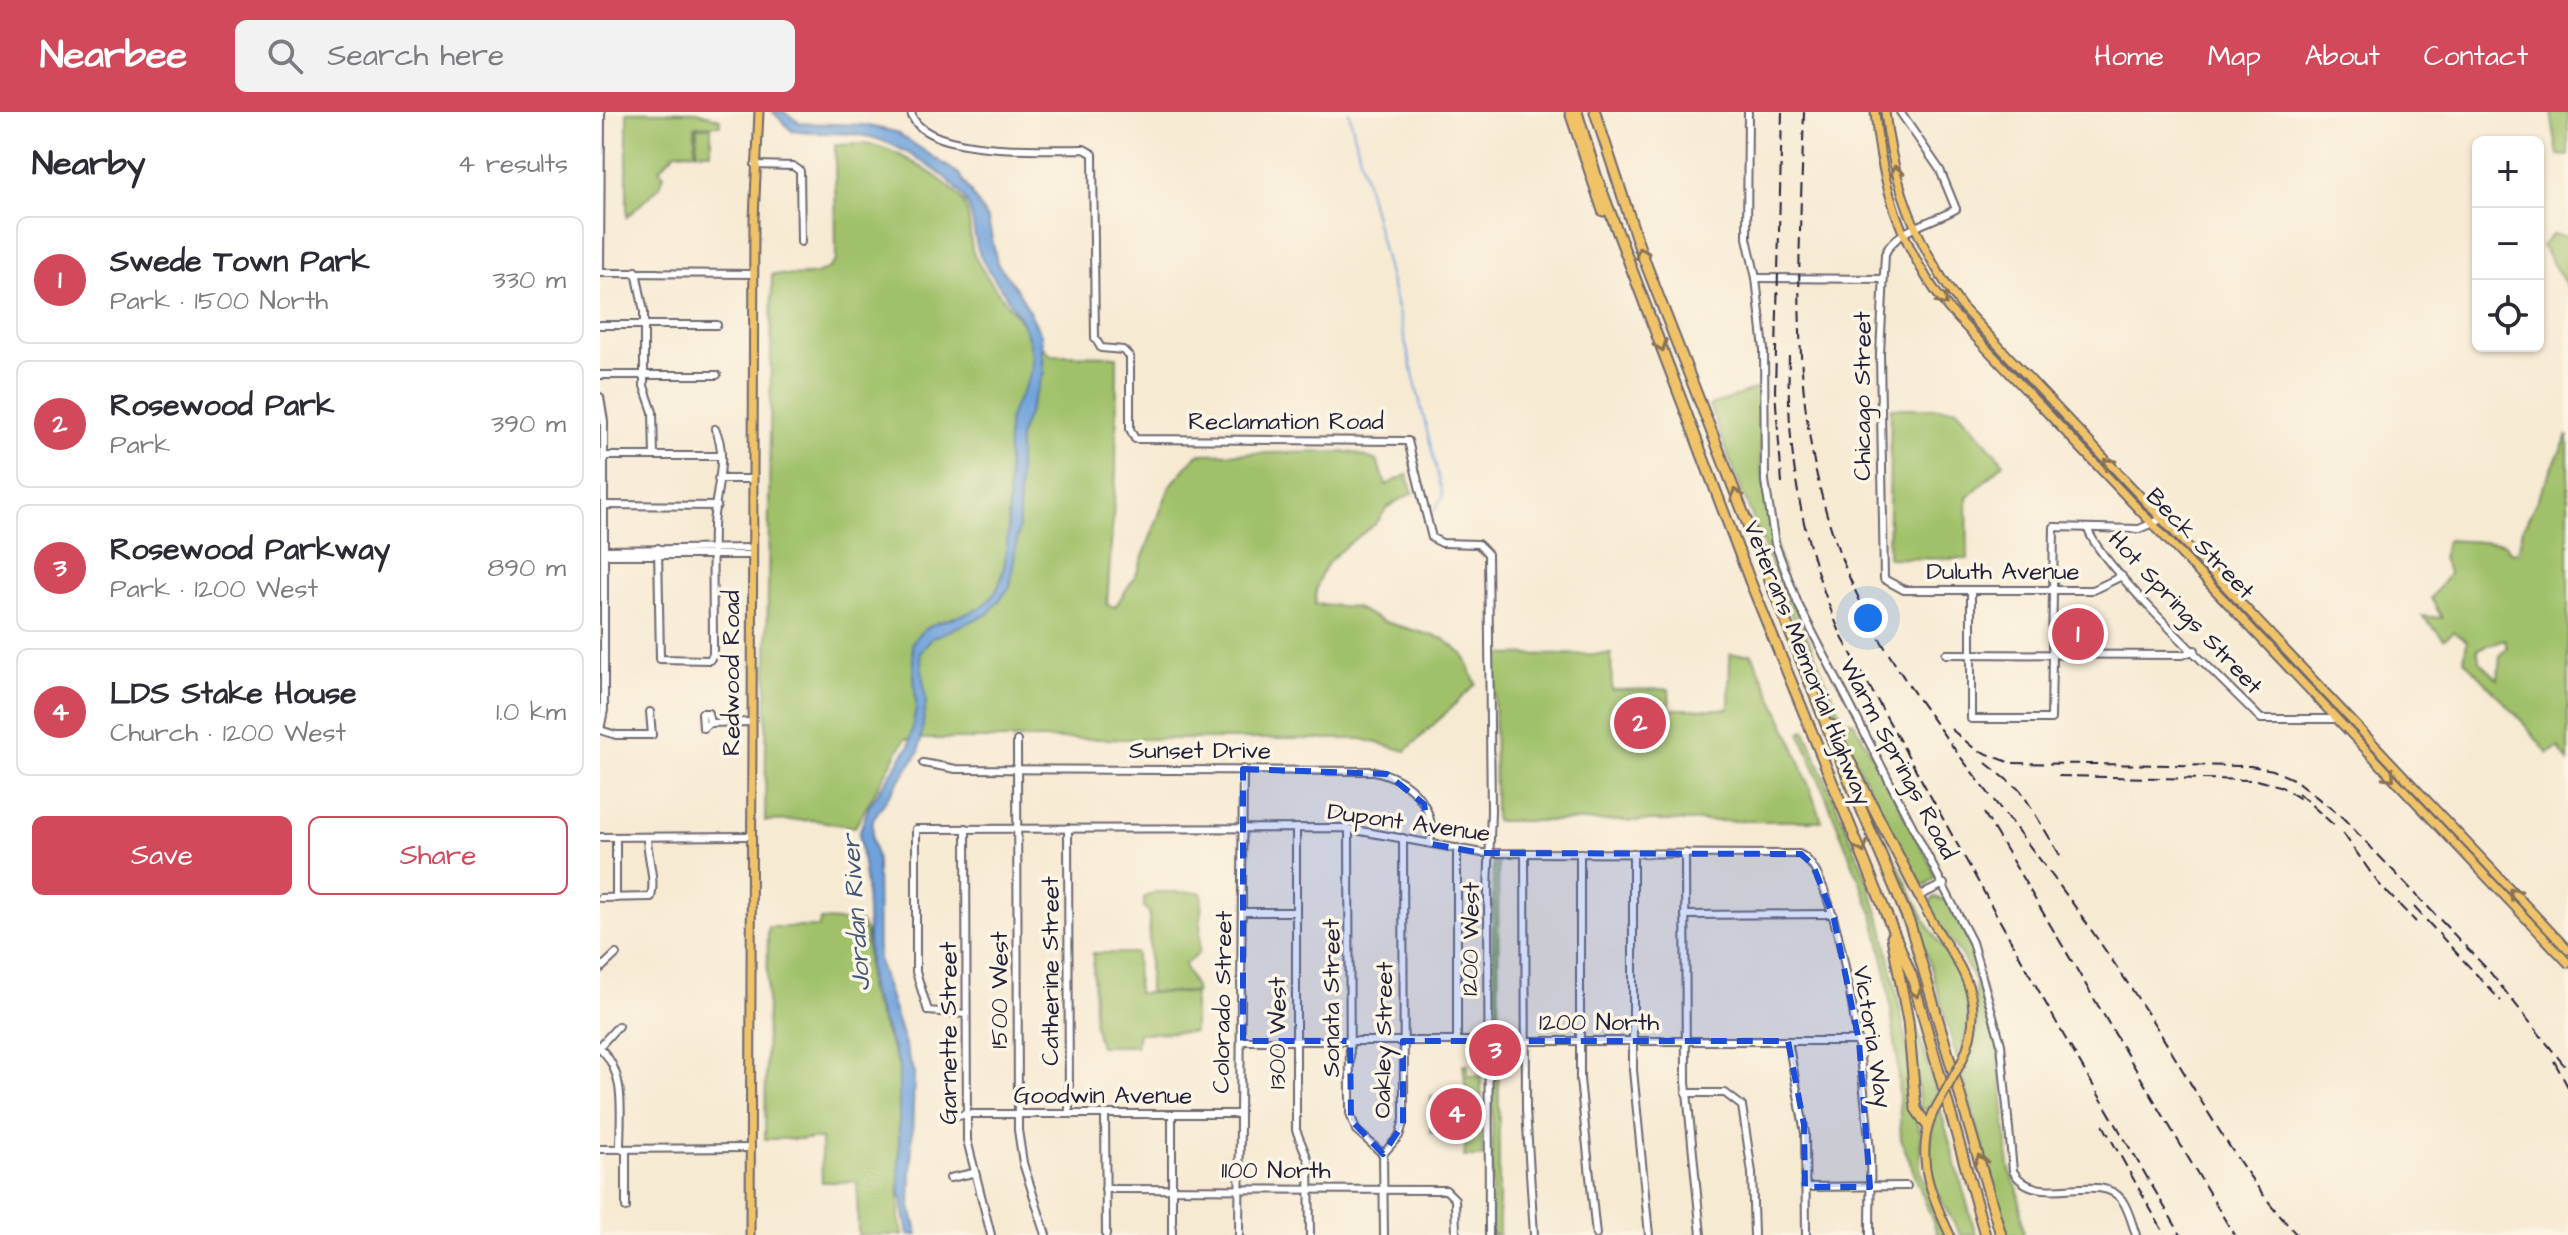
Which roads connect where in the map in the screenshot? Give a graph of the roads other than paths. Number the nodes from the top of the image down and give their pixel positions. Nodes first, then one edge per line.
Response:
1 (601, 112) edge
2 (759, 112) edge
3 (911, 112) edge
4 (1570, 112) edge
5 (1577, 112) edge
6 (1595, 112) edge
7 (1748, 112) edge
8 (1875, 112) edge
9 (1885, 112) edge
10 (1900, 112) edge
11 (600, 154) edge
12 (755, 165) junction
13 (600, 211) edge
14 (1915, 229) junction
15 (1903, 234) junction
16 (801, 242) dead end
17 (600, 273) edge
18 (636, 273) junction
19 (1634, 273) junction
20 (754, 274) junction
21 (1756, 278) junction
22 (1882, 279) junction
23 (600, 325) edge
24 (644, 325) junction
25 (717, 325) dead end
26 (600, 375) edge
27 (644, 375) junction
28 (717, 375) dead end
29 (600, 397) edge
30 (715, 429) dead end
31 (604, 456) junction
32 (654, 456) junction
33 (719, 456) junction
34 (602, 476) edge
35 (718, 479) junction
36 (752, 479) junction
37 (604, 505) junction
38 (717, 506) junction
39 (2162, 519) junction
40 (2154, 525) junction
41 (2088, 529) junction
42 (1484, 549) joint
43 (602, 550) edge
44 (658, 551) junction
45 (713, 551) junction
46 (752, 551) junction
47 (2122, 576) junction
48 (1884, 579) joint
49 (1971, 591) junction
50 (2052, 591) junction
51 (602, 604) edge
52 (2195, 650) junction
53 (1946, 654) dead end
54 (1970, 654) junction
55 (2051, 655) junction
56 (602, 656) edge
57 (602, 705) edge
58 (1819, 705) junction
59 (650, 712) dead end
60 (2337, 719) junction
61 (752, 722) junction
62 (710, 723) dead end
63 (600, 730) edge
64 (1017, 741) dead end
65 (923, 763) dead end
66 (1017, 769) junction
67 (1243, 769) junction
68 (966, 828) junction
69 (1017, 828) junction
70 (1068, 828) junction
71 (1243, 828) junction
72 (1296, 828) junction
73 (1349, 829) junction
74 (751, 836) junction
75 (600, 837) edge
76 (616, 837) junction
77 (647, 837) junction
78 (1403, 838) junction
79 (1430, 843) junction
80 (1457, 848) junction
81 (1491, 853) junction
82 (1525, 853) junction
83 (1580, 853) junction
84 (1633, 853) junction
85 (1685, 853) junction
86 (1801, 854) joint
87 (1944, 884) junction
88 (1919, 896) junction
89 (600, 898) edge
90 (616, 898) junction
91 (1243, 912) junction
92 (1296, 912) junction
93 (1833, 914) junction
94 (1685, 915) junction
95 (1890, 918) junction
96 (2568, 950) edge
97 (616, 954) dead end
98 (2568, 963) edge
99 (600, 969) edge
100 (966, 1014) junction
101 (618, 1026) dead end
102 (1243, 1041) junction
103 (1296, 1041) junction
104 (1350, 1041) junction
105 (1403, 1041) junction
106 (1457, 1041) junction
107 (1489, 1041) junction
108 (1526, 1041) junction
109 (1580, 1041) junction
110 (1633, 1041) junction
111 (1685, 1041) junction
112 (1788, 1041) junction
113 (1859, 1041) junction
114 (600, 1047) edge
115 (1686, 1093) junction
116 (966, 1114) junction
117 (1018, 1114) junction
118 (1069, 1114) junction
119 (1105, 1114) junction
120 (1172, 1114) junction
121 (1239, 1114) junction
122 (947, 1119) dead end
123 (1927, 1125) junction
124 (751, 1148) junction
125 (600, 1149) edge
126 (623, 1149) junction
127 (1383, 1154) junction
128 (973, 1173) junction
129 (950, 1178) dead end
130 (1907, 1186) dead end
131 (1805, 1187) junction
132 (1870, 1187) junction
133 (1105, 1189) junction
134 (1172, 1189) junction
135 (1239, 1189) junction
136 (1383, 1189) junction
137 (1310, 1190) junction
138 (626, 1208) dead end
139 (750, 1235) edge
140 (991, 1235) edge
141 (1046, 1235) edge
142 (1106, 1235) edge
143 (1172, 1235) edge
144 (1239, 1235) edge
145 (1310, 1235) edge
146 (1384, 1235) edge
147 (1456, 1235) edge
148 (1489, 1235) edge
149 (1534, 1235) edge
150 (1596, 1235) edge
151 (1649, 1235) edge
152 (1701, 1235) edge
153 (1754, 1235) edge
154 (1806, 1235) edge
155 (1870, 1235) edge
156 (1950, 1235) edge
157 (1985, 1235) edge
158 (2001, 1235) edge
159 (2136, 1235) edge

1 - 11 street
2 - 12 main road, Redwood Road
3 - 42 street, Reclamation Road
4 - 19 highway
5 - 19 highway, Veterans Memorial Highway
58 -> 6 highway, Veterans Memorial Highway
7 - 21 street, Warm Springs Road
8 - 15 main road, Beck Street
14 -> 9 main road, Beck Street
10 - 14 street
11 - 13 street
12 - 16 street
12 - 20 main road, Redwood Road
13 - 17 street
14 - 15 street
39 -> 14 main road, Beck Street
15 - 22 street, Chicago Street
15 -> 40 main road, Beck Street
17 - 18 street
18 - 20 street
18 - 24 street
19 -> 95 highway, Veterans Memorial Highway
20 - 36 main road, Redwood Road
21 - 22 street
21 - 87 street, Warm Springs Road
22 - 48 street, Chicago Street
23 - 24 street
24 - 25 street
24 - 27 street
26 - 27 street
27 - 28 street
27 - 32 street
29 - 31 street
30 - 33 street
31 - 32 street
31 - 34 street
32 - 33 street
33 - 35 street
34 - 37 street
35 - 36 street
35 - 38 street
36 - 46 main road, Redwood Road
37 - 38 street
37 - 43 street
38 - 45 street
39 - 40 street
96 -> 39 main road, Beck Street
40 - 41 street
40 - 60 main road, Beck Street
41 - 47 street, Hot Springs Street
41 - 50 street
42 - 81 street, 1200 West
43 - 44 street
43 - 51 street
44 - 45 street
44 - 45 street
45 - 46 street
46 - 61 main road, Redwood Road
47 - 50 street, Duluth Avenue
47 - 52 street, Hot Springs Street
48 - 49 street, Duluth Avenue
49 - 50 street, Duluth Avenue
49 - 54 street
50 - 55 street
51 - 56 street
52 - 55 street
52 - 60 street, Hot Springs Street
53 - 54 street
54 - 55 street
54 - 55 street
56 - 57 street
57 - 63 street
58 - 88 highway
158 -> 58 highway, Veterans Memorial Highway
59 - 63 street
60 -> 98 main road, Beck Street
61 - 62 street
61 - 74 main road, Redwood Road
64 - 66 street, 1500 West
65 - 66 street, Sunset Drive
66 - 67 street, Sunset Drive
66 - 69 street, 1500 West
67 - 71 street, Colorado Street
67 - 79 street, Sunset Drive
68 - 69 street, Dupont Avenue
68 - 100 street, Garnette Street
68 - 100 street, Dupont Avenue
69 - 70 street, Dupont Avenue
69 - 117 street, 1500 West
70 - 71 street, Dupont Avenue
70 - 118 street, Catherine Street
71 - 72 street, Dupont Avenue
71 - 91 street, Colorado Street
72 - 73 street, Dupont Avenue
72 - 92 street, 1300 West
73 - 78 street, Dupont Avenue
73 - 104 street, Sonata Street
74 - 77 street
74 - 124 main road, Redwood Road
75 - 76 street
76 - 77 street
76 - 90 street
77 - 90 street
78 - 79 street, Dupont Avenue
78 - 105 street, Oakley Street
79 - 80 street, Dupont Avenue
80 - 81 street, Dupont Avenue
80 - 106 street
81 - 82 street, Dupont Avenue
81 - 107 street, 1200 West
82 - 83 street, Dupont Avenue
82 - 108 street
83 - 84 street, Dupont Avenue
83 - 109 street
84 - 85 street, Dupont Avenue
84 - 110 street
85 - 86 street, Dupont Avenue
85 - 94 street
86 - 93 street, Victoria Way
87 - 88 street
87 - 159 street, Warm Springs Road
88 - 123 main road, bridge
89 - 90 street
91 - 92 street
91 - 102 street, Colorado Street
92 - 103 street, 1300 West
93 - 94 street
93 - 113 street, Victoria Way
94 - 111 street
95 - 123 highway
95 -> 157 highway, Veterans Memorial Highway
97 - 99 street
100 - 116 street, Garnette Street
101 - 114 street
102 - 103 street, 1200 North
102 - 121 street, Colorado Street
103 - 104 street, 1200 North
103 - 137 street, 1300 West
104 - 105 street, 1200 North
104 - 127 street, Sonata Street
105 - 106 street, 1200 North
105 - 127 street, Oakley Street
106 - 107 street, 1200 North
107 - 108 street, 1200 North
107 - 148 street, 1200 West
108 - 109 street, 1200 North
108 - 149 street
109 - 110 street, 1200 North
109 - 150 street
110 - 111 street, 1200 North
110 - 151 street
111 - 112 street, 1200 North
111 - 115 street
112 - 113 street, 1200 North
112 - 131 street
113 - 132 street, Victoria Way
114 - 126 street
115 - 152 street
115 - 153 street
116 - 117 street, Goodwin Avenue
116 - 122 street, Goodwin Avenue
116 - 128 street, Garnette Street
117 - 118 street, Goodwin Avenue
117 - 141 street, 1500 West
118 - 119 street, Goodwin Avenue
119 - 120 street, Goodwin Avenue
119 - 133 street
120 - 121 street, Goodwin Avenue
120 - 134 street
121 - 135 street, Colorado Street
123 - 156 main road
124 - 126 street
124 - 139 main road, Redwood Road
125 - 126 street
126 - 138 street
127 - 136 street, Oakley Street
128 - 129 street
128 - 140 street, Garnette Street
130 - 132 street
131 - 132 street
131 - 154 street
132 - 155 street, Victoria Way
133 - 134 street, 1100 North
133 - 142 street
134 - 135 street, 1100 North
134 - 143 street
135 - 137 street, 1100 North
135 - 144 street, Colorado Street
136 - 137 street, 1100 North
136 - 146 street, Oakley Street
136 - 147 street, 1100 North
137 - 145 street, 1300 West

